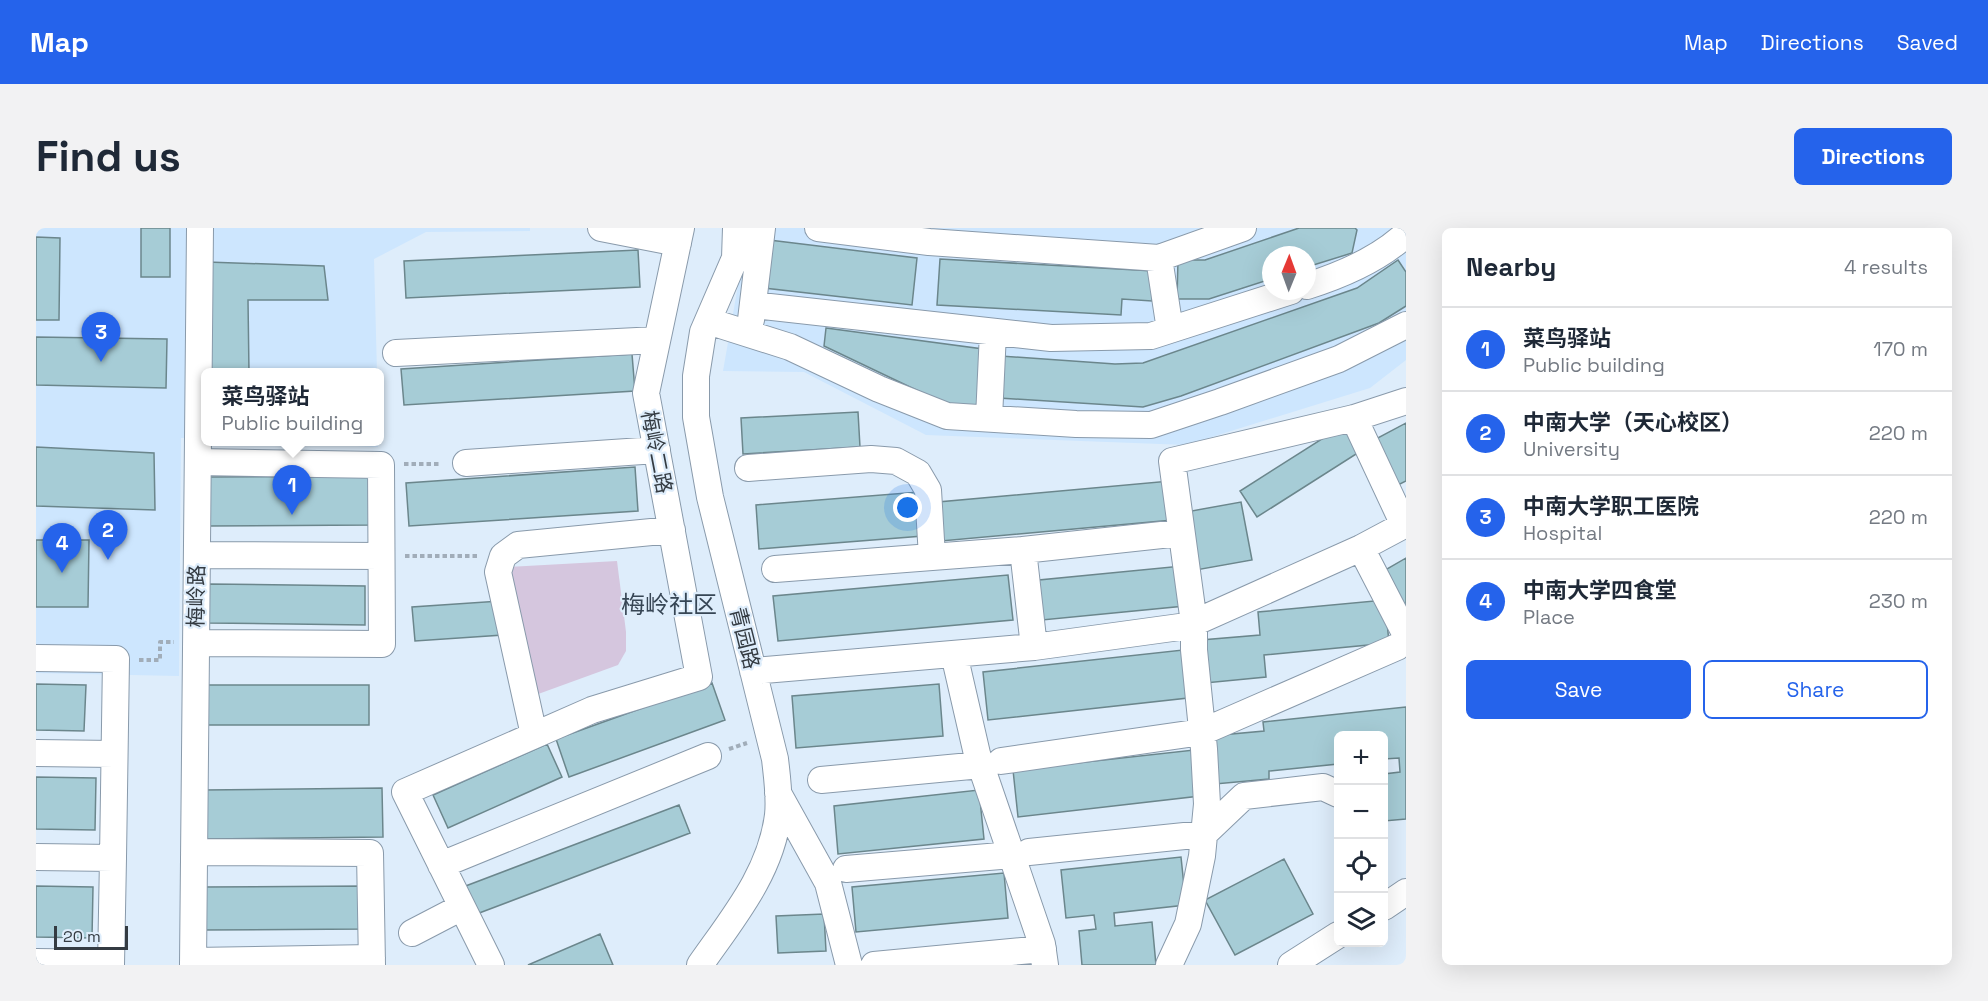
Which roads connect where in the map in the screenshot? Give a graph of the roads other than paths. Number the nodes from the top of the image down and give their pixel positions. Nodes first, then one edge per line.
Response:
1 (200, 228) edge
2 (602, 228) edge
3 (736, 228) edge
4 (762, 228) edge
5 (818, 228) edge
6 (1242, 228) edge
7 (679, 236) edge
8 (1399, 238) edge
9 (1159, 258) junction
10 (1316, 283) edge
11 (1263, 300) edge
12 (753, 305) junction
13 (708, 321) junction
14 (1406, 326) edge
15 (1170, 330) junction
16 (993, 332) junction
17 (749, 334) junction
18 (657, 340) junction
19 (396, 354) dead end
20 (1406, 401) edge
21 (989, 418) junction
22 (1354, 418) junction
23 (657, 450) junction
24 (198, 462) junction
25 (466, 463) road end
26 (748, 468) dead end
27 (1405, 525) edge
28 (672, 530) junction
29 (1180, 533) junction
30 (1361, 548) junction
31 (1023, 550) junction
32 (197, 555) junction
33 (380, 556) junction
34 (932, 557) junction
35 (775, 570) dead end
36 (1194, 623) junction
37 (1402, 641) edge
38 (196, 643) junction
39 (1034, 647) junction
40 (954, 654) junction
41 (36, 658) edge
42 (753, 671) junction
43 (1202, 732) junction
44 (534, 735) junction
45 (36, 753) edge
46 (114, 754) junction
47 (708, 756) road end
48 (991, 763) junction
49 (821, 780) dead end
50 (1334, 792) edge
51 (778, 793) junction
52 (1204, 834) junction
53 (194, 852) junction
54 (1020, 854) junction
55 (36, 856) edge
56 (113, 858) junction
57 (441, 865) junction
58 (846, 869) dead end
59 (1406, 892) edge
60 (1388, 904) edge
61 (462, 907) junction
62 (412, 933) dead end
63 (1334, 938) edge
64 (1044, 957) edge
65 (36, 962) edge
66 (372, 962) edge
67 (193, 963) edge
68 (111, 964) edge
69 (491, 965) edge
70 (700, 965) edge
71 (849, 965) edge
72 (874, 965) edge
73 (1169, 965) edge
74 (1291, 965) edge

1 - 24 street, 梅岭路
2 - 7 street
3 - 13 street, 青园路
4 - 12 street
5 - 9 street
6 - 9 street
7 - 18 street, 梅岭二路
8 - 10 street
9 - 15 street
11 - 15 street
12 - 16 street
12 - 17 street
13 - 17 street
13 - 42 street, 青园路
14 - 21 street
15 - 16 street
16 - 21 street
17 - 21 street
18 - 19 street
18 - 23 street, 梅岭二路
20 - 22 street
22 - 27 street
22 - 29 street
23 - 25 street
23 - 28 street, 梅岭二路
24 - 32 street, 梅岭路
24 - 33 street
26 - 34 street
27 - 30 street
28 - 44 street, 梅岭二路
28 - 44 street
29 - 31 street
29 - 36 street
30 - 36 street
30 - 37 street
31 - 34 street
31 - 39 street
32 - 33 street
32 - 38 street, 梅岭路
33 - 38 street
34 - 35 street
36 - 39 street
36 - 43 street
37 - 43 street
38 - 53 street, 梅岭路
39 - 40 street
40 - 42 street
40 - 48 street
41 - 46 street
42 - 51 street, 青园路
43 - 48 street
43 - 52 street
44 - 57 street
45 - 46 street
46 - 56 street
47 - 57 street
48 - 49 street
48 - 54 street
50 - 52 street
51 - 70 street, 青园路
51 - 71 street
52 - 54 street
52 - 73 street
53 - 66 street
53 - 67 street, 梅岭路
54 - 58 street
54 - 64 street
55 - 56 street
56 - 68 street
57 - 61 street
59 - 60 street
61 - 62 street
61 - 69 street
63 - 74 street
64 - 72 street
65 - 68 street
66 - 67 street

